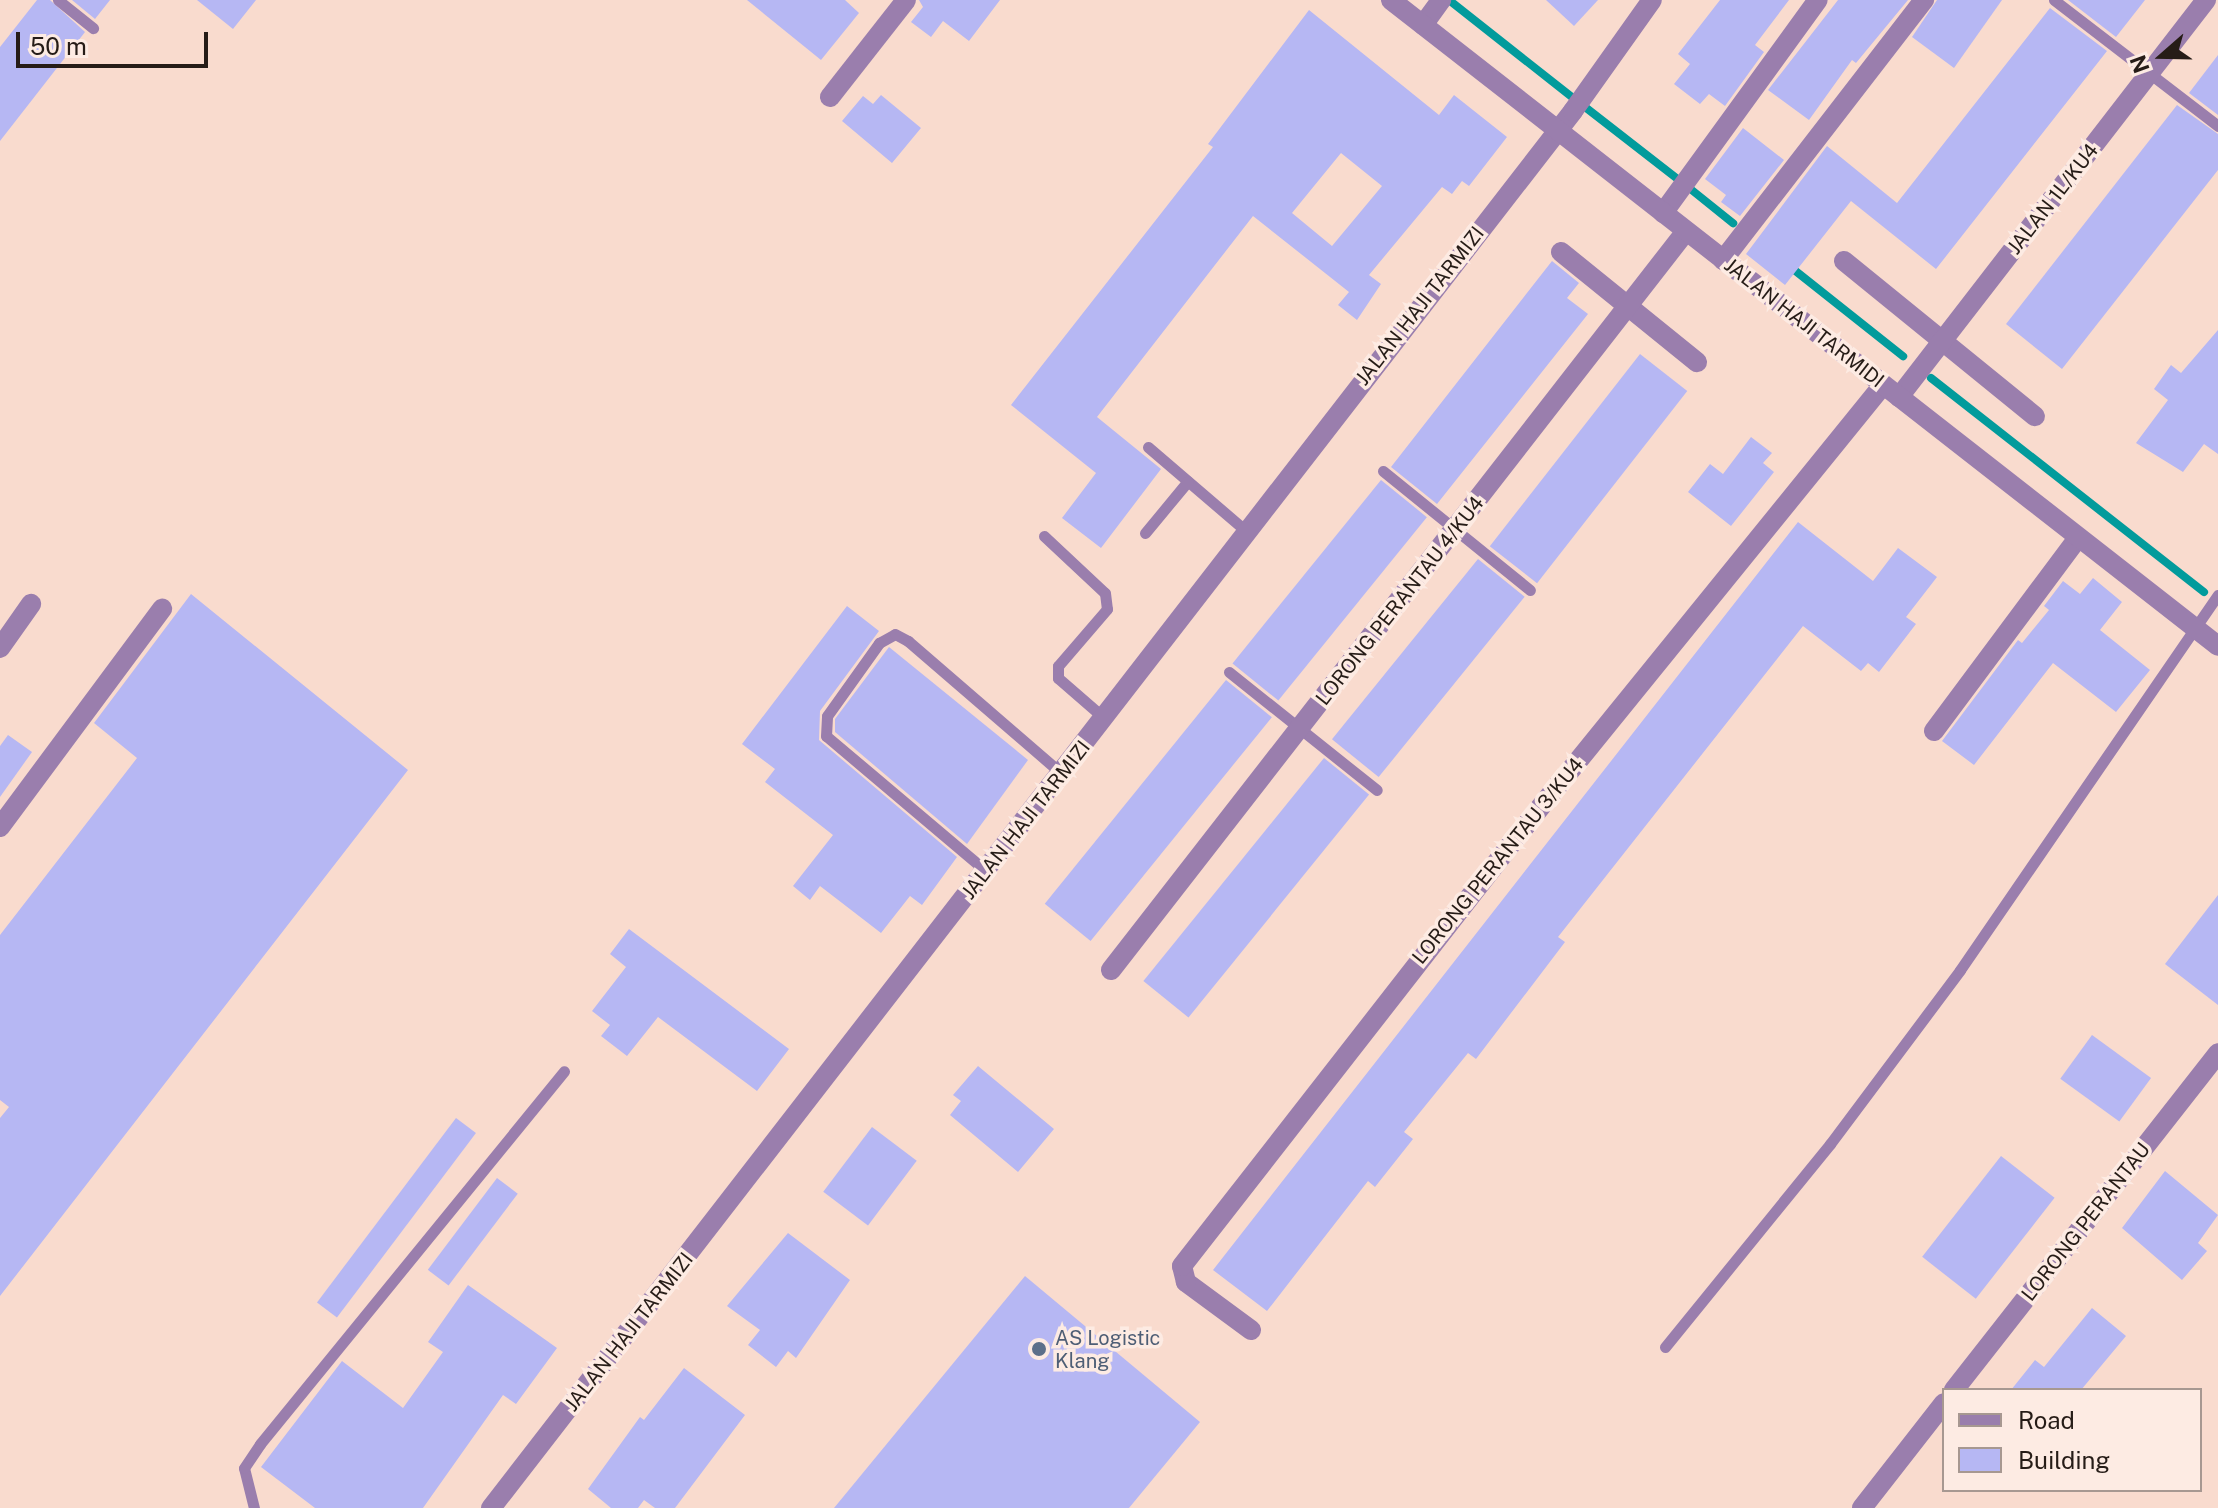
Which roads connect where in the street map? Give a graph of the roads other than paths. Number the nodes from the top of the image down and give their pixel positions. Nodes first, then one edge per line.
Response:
1 (58, 0) edge
2 (906, 0) edge
3 (1391, 0) edge
4 (1652, 0) edge
5 (1818, 0) edge
6 (1924, 0) edge
7 (2054, 0) edge
8 (2206, 0) edge
9 (1439, 4) edge
10 (1423, 25) junction
11 (93, 28) dead end
12 (2150, 73) junction
13 (830, 97) dead end
14 (2218, 126) edge
15 (1556, 129) junction
16 (1663, 213) junction
17 (1686, 231) junction
18 (1561, 252) dead end
19 (1723, 260) junction
20 (1844, 261) dead end
21 (1632, 306) junction
22 (1941, 344) junction
23 (1697, 362) dead end
24 (1891, 391) junction
25 (2035, 416) dead end
26 (1148, 447) dead end
27 (1383, 471) dead end
28 (1188, 481) junction
29 (1456, 530) junction
30 (1247, 532) junction
31 (1145, 533) dead end
32 (1044, 536) dead end
33 (2077, 539) junction
34 (1530, 590) dead end
35 (2218, 595) edge
36 (31, 604) dead end
37 (162, 609) dead end
38 (2195, 628) junction
39 (2218, 646) edge
40 (0, 648) edge
41 (1229, 672) dead end
42 (1104, 718) junction
43 (1299, 730) junction
44 (1934, 731) dead end
45 (1061, 773) junction
46 (1377, 790) dead end
47 (0, 827) edge
48 (986, 871) junction
49 (1111, 970) dead end
50 (2218, 1053) edge
51 (564, 1071) dead end
52 (1251, 1330) dead end
53 (1665, 1347) dead end
54 (1956, 1388) edge
55 (1942, 1406) edge
56 (254, 1508) edge
57 (491, 1508) edge
58 (1862, 1508) edge

1 - 11 lane
2 - 13 street
3 - 10 street, JALAN HAJI TARMIDI
4 - 15 street, JALAN HAJI TARMIZI
5 - 16 street
6 - 19 street
7 - 12 lane
8 - 12 street, JALAN 1L/KU4
9 - 10 street
10 - 15 street, JALAN HAJI TARMIDI
12 - 14 lane
12 - 22 street, JALAN 1L/KU4
15 - 16 street, JALAN HAJI TARMIDI
15 - 30 street, JALAN HAJI TARMIZI
16 - 17 street, JALAN HAJI TARMIDI
17 - 19 street, JALAN HAJI TARMIDI
17 - 21 street, LORONG PERANTAU 4/KU4
18 - 21 street
19 - 24 street, JALAN HAJI TARMIDI
20 - 22 street
21 - 23 street
21 - 29 street, LORONG PERANTAU 4/KU4
22 - 24 street, JALAN 1L/KU4
22 - 25 street
24 - 33 street, JALAN HAJI TARMIDI
24 - 52 street, LORONG PERANTAU 3/KU4
26 - 28 lane
27 - 29 lane
28 - 30 lane
28 - 31 lane
29 - 34 lane
29 - 43 street, LORONG PERANTAU 4/KU4
30 - 42 street, JALAN HAJI TARMIZI
32 - 42 lane
33 - 38 street, JALAN HAJI TARMIDI
33 - 44 street
35 - 38 lane
36 - 40 street
37 - 47 street
38 - 39 street, JALAN HAJI TARMIDI
38 - 53 lane
41 - 43 lane
42 - 45 street, JALAN HAJI TARMIZI
43 - 46 lane
43 - 49 street, LORONG PERANTAU 4/KU4
45 - 48 street, JALAN HAJI TARMIZI
45 - 48 lane
48 - 57 street, JALAN HAJI TARMIZI
50 - 54 street, LORONG PERANTAU
51 - 56 lane
55 - 58 street

